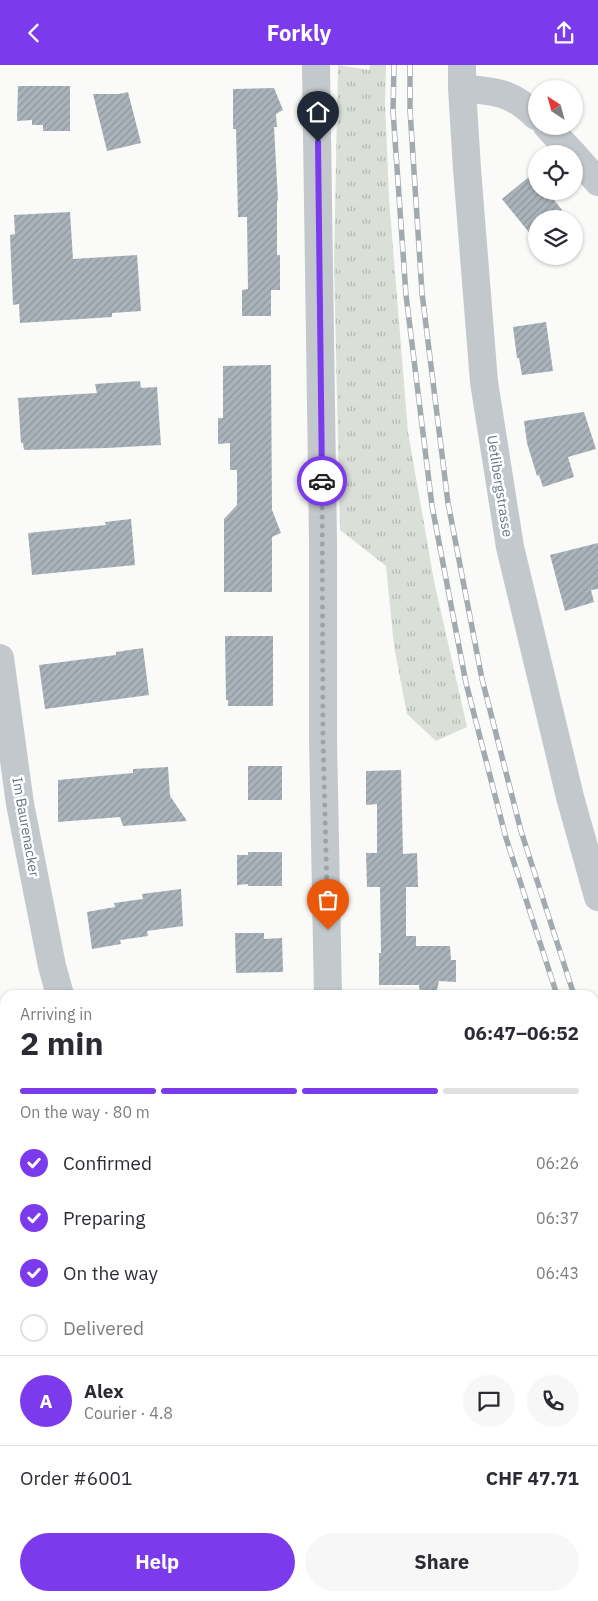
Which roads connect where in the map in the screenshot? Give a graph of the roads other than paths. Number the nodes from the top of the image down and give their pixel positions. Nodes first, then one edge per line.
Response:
1 (316, 65) edge
2 (462, 76) edge
3 (528, 108) edge
4 (555, 135) edge
5 (565, 145) edge
6 (583, 165) edge
7 (598, 182) edge
8 (0, 658) edge
9 (598, 897) edge
10 (59, 990) edge
11 (328, 990) edge

1 - 11 street
2 - 3 street
2 - 9 street, Uetlibergstrasse
4 - 5 street
6 - 7 street
8 - 10 street, Im Baurenacker

